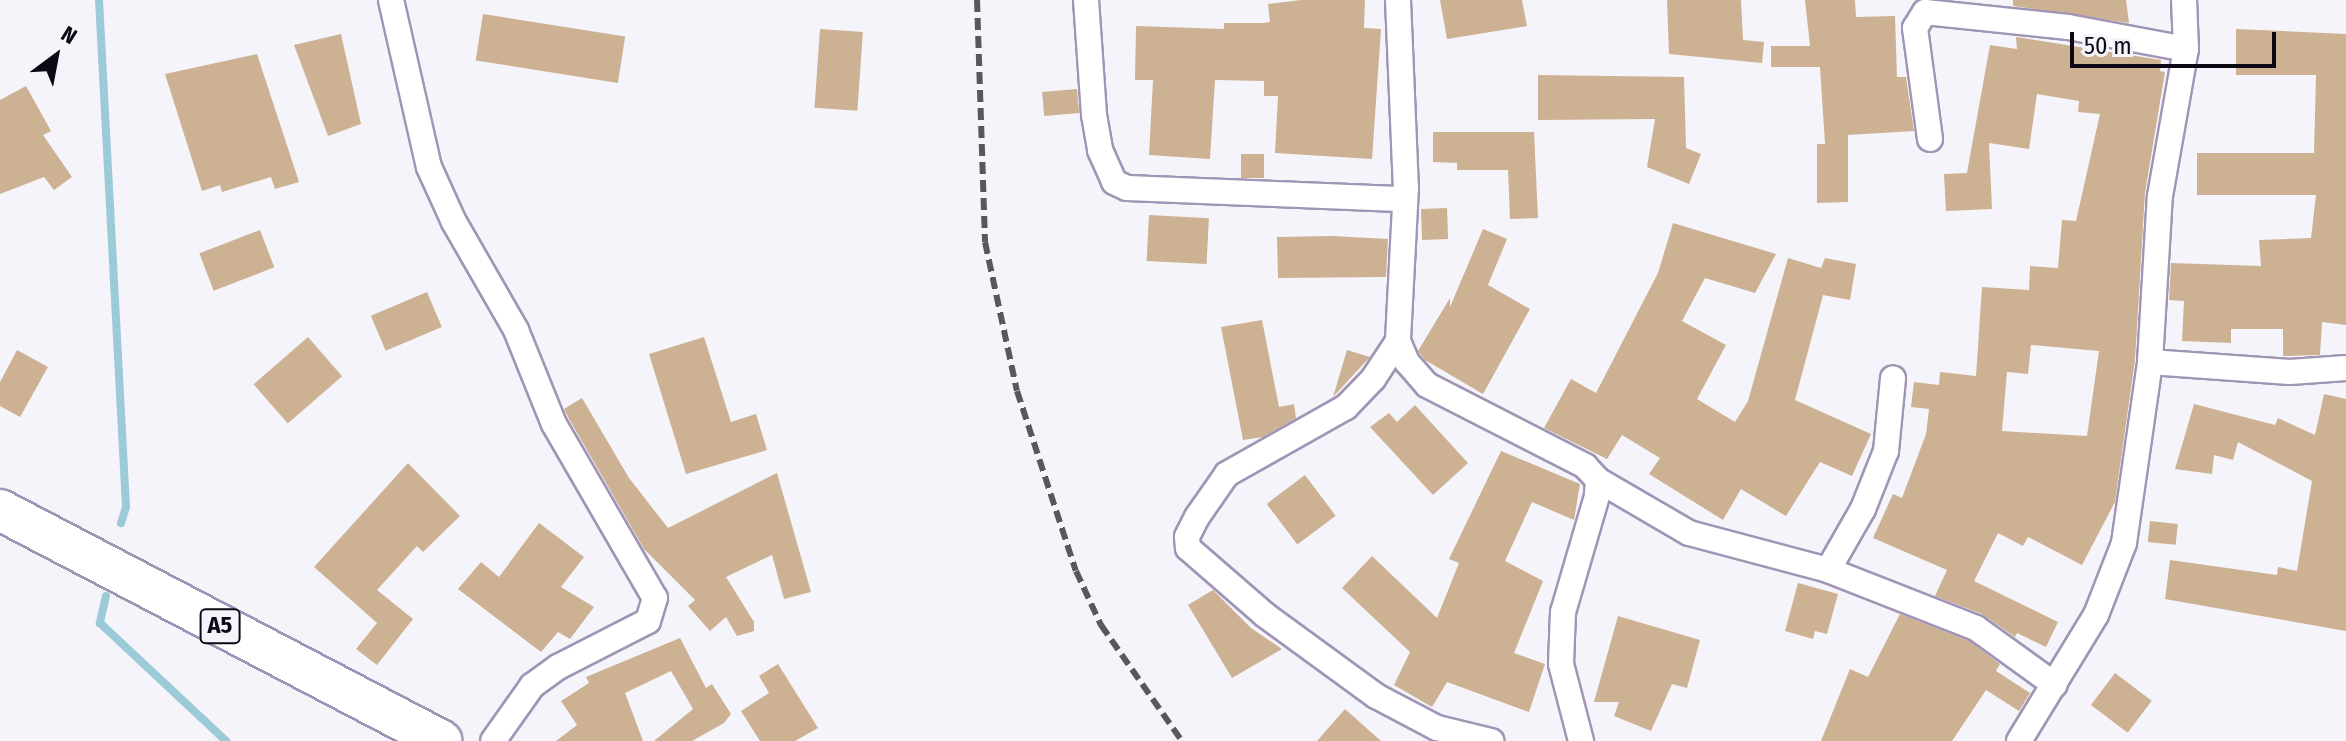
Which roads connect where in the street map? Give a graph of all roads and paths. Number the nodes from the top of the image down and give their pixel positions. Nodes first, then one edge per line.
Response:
1 (391, 0) edge
2 (1086, 0) edge
3 (1398, 0) edge
4 (2184, 0) edge
5 (2186, 49) junction
6 (1930, 139) dead end
7 (1405, 199) junction
8 (1398, 341) junction
9 (2150, 362) junction
10 (2346, 368) edge
11 (1893, 378) dead end
12 (1598, 480) junction
13 (0, 510) edge
14 (1828, 570) junction
15 (2055, 685) junction
16 (441, 741) edge
17 (493, 741) edge
18 (1491, 741) edge
19 (1581, 741) edge
20 (2019, 741) edge

1 - 17 street
2 - 7 street
3 - 7 street
4 - 5 street
5 - 6 street
5 - 9 street
7 - 8 street
8 - 12 street
8 - 18 street
9 - 10 street
9 - 15 street
11 - 14 street
12 - 14 street
12 - 19 street
13 - 16 highway, A5
14 - 15 street
15 - 20 street

